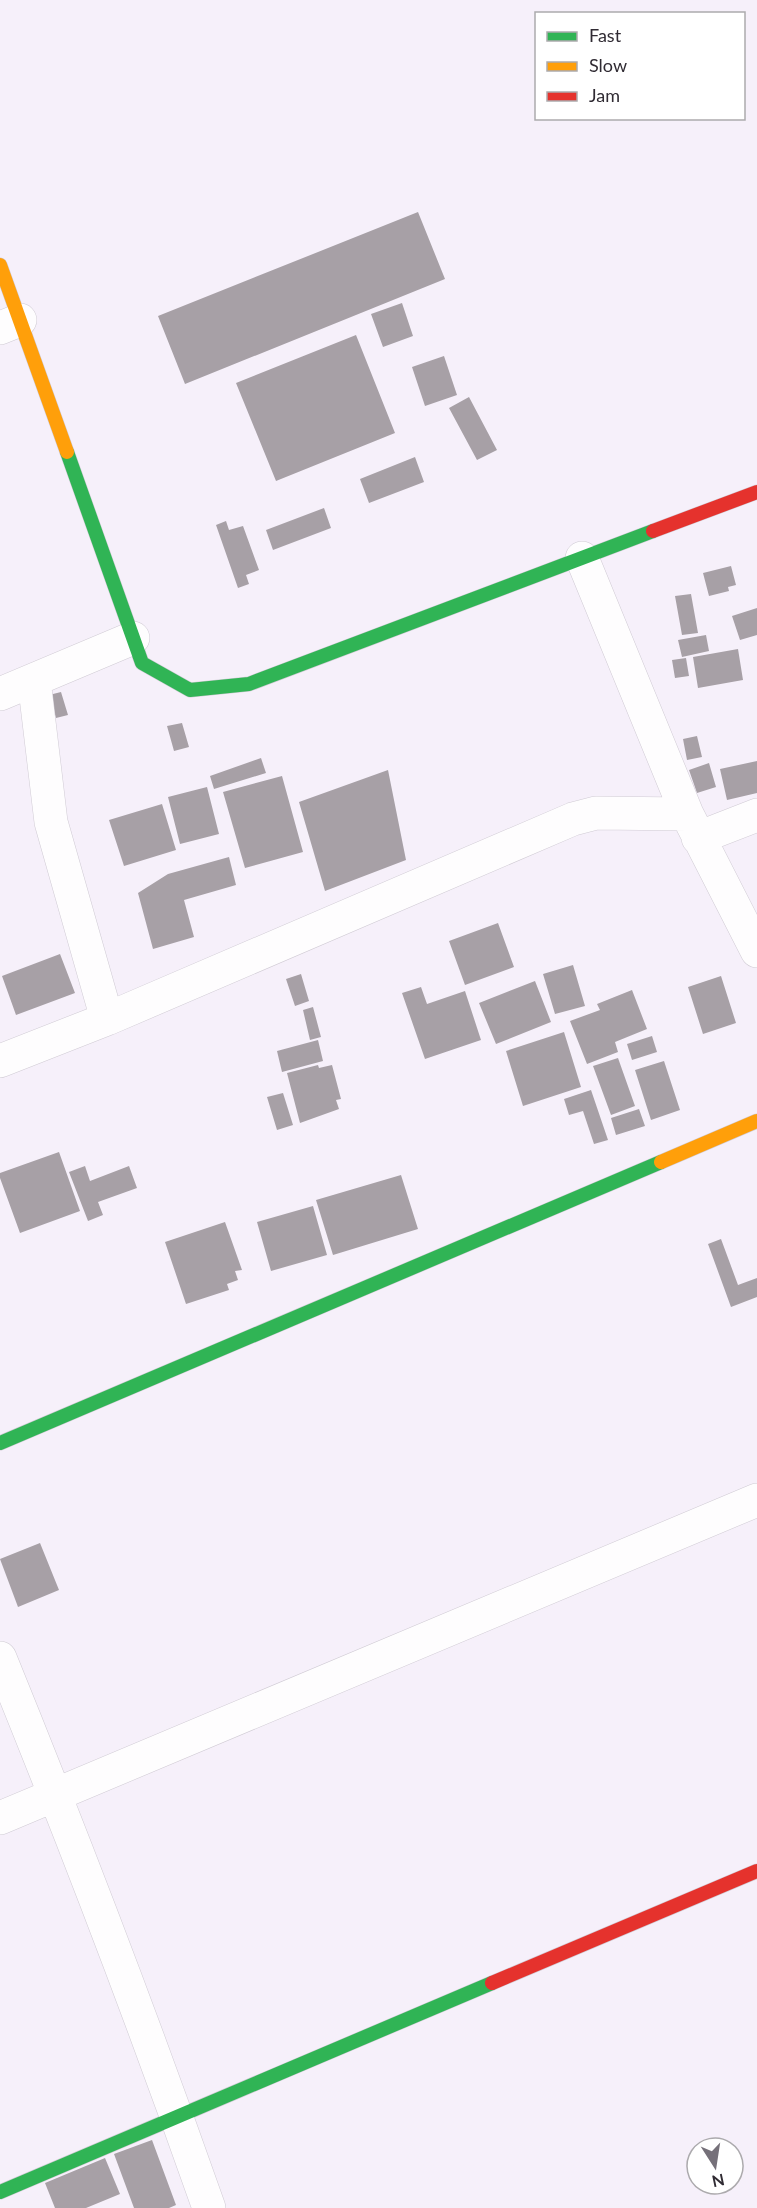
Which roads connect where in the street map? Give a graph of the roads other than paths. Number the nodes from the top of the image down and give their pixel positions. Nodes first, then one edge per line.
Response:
1 (0, 265) edge
2 (10, 324) edge
3 (757, 492) edge
4 (582, 558) junction
5 (133, 638) junction
6 (34, 680) junction
7 (0, 694) edge
8 (757, 814) edge
9 (693, 826) junction
10 (757, 951) edge
11 (107, 1019) junction
12 (0, 1061) edge
13 (757, 1121) edge
14 (0, 1443) edge
15 (757, 1500) edge
16 (0, 1658) edge
17 (56, 1795) junction
18 (0, 1818) edge
19 (757, 1871) edge
20 (177, 2115) junction
21 (0, 2192) edge
22 (209, 2208) edge

1 - 2 street
2 - 5 street
3 - 4 street
4 - 5 street
4 - 9 street
5 - 6 street
6 - 7 street
6 - 11 street
8 - 9 street
9 - 10 street
9 - 11 street
11 - 12 street
13 - 14 street
15 - 17 street
16 - 17 street
17 - 18 street
17 - 20 street
19 - 20 street
20 - 21 street
20 - 22 street

